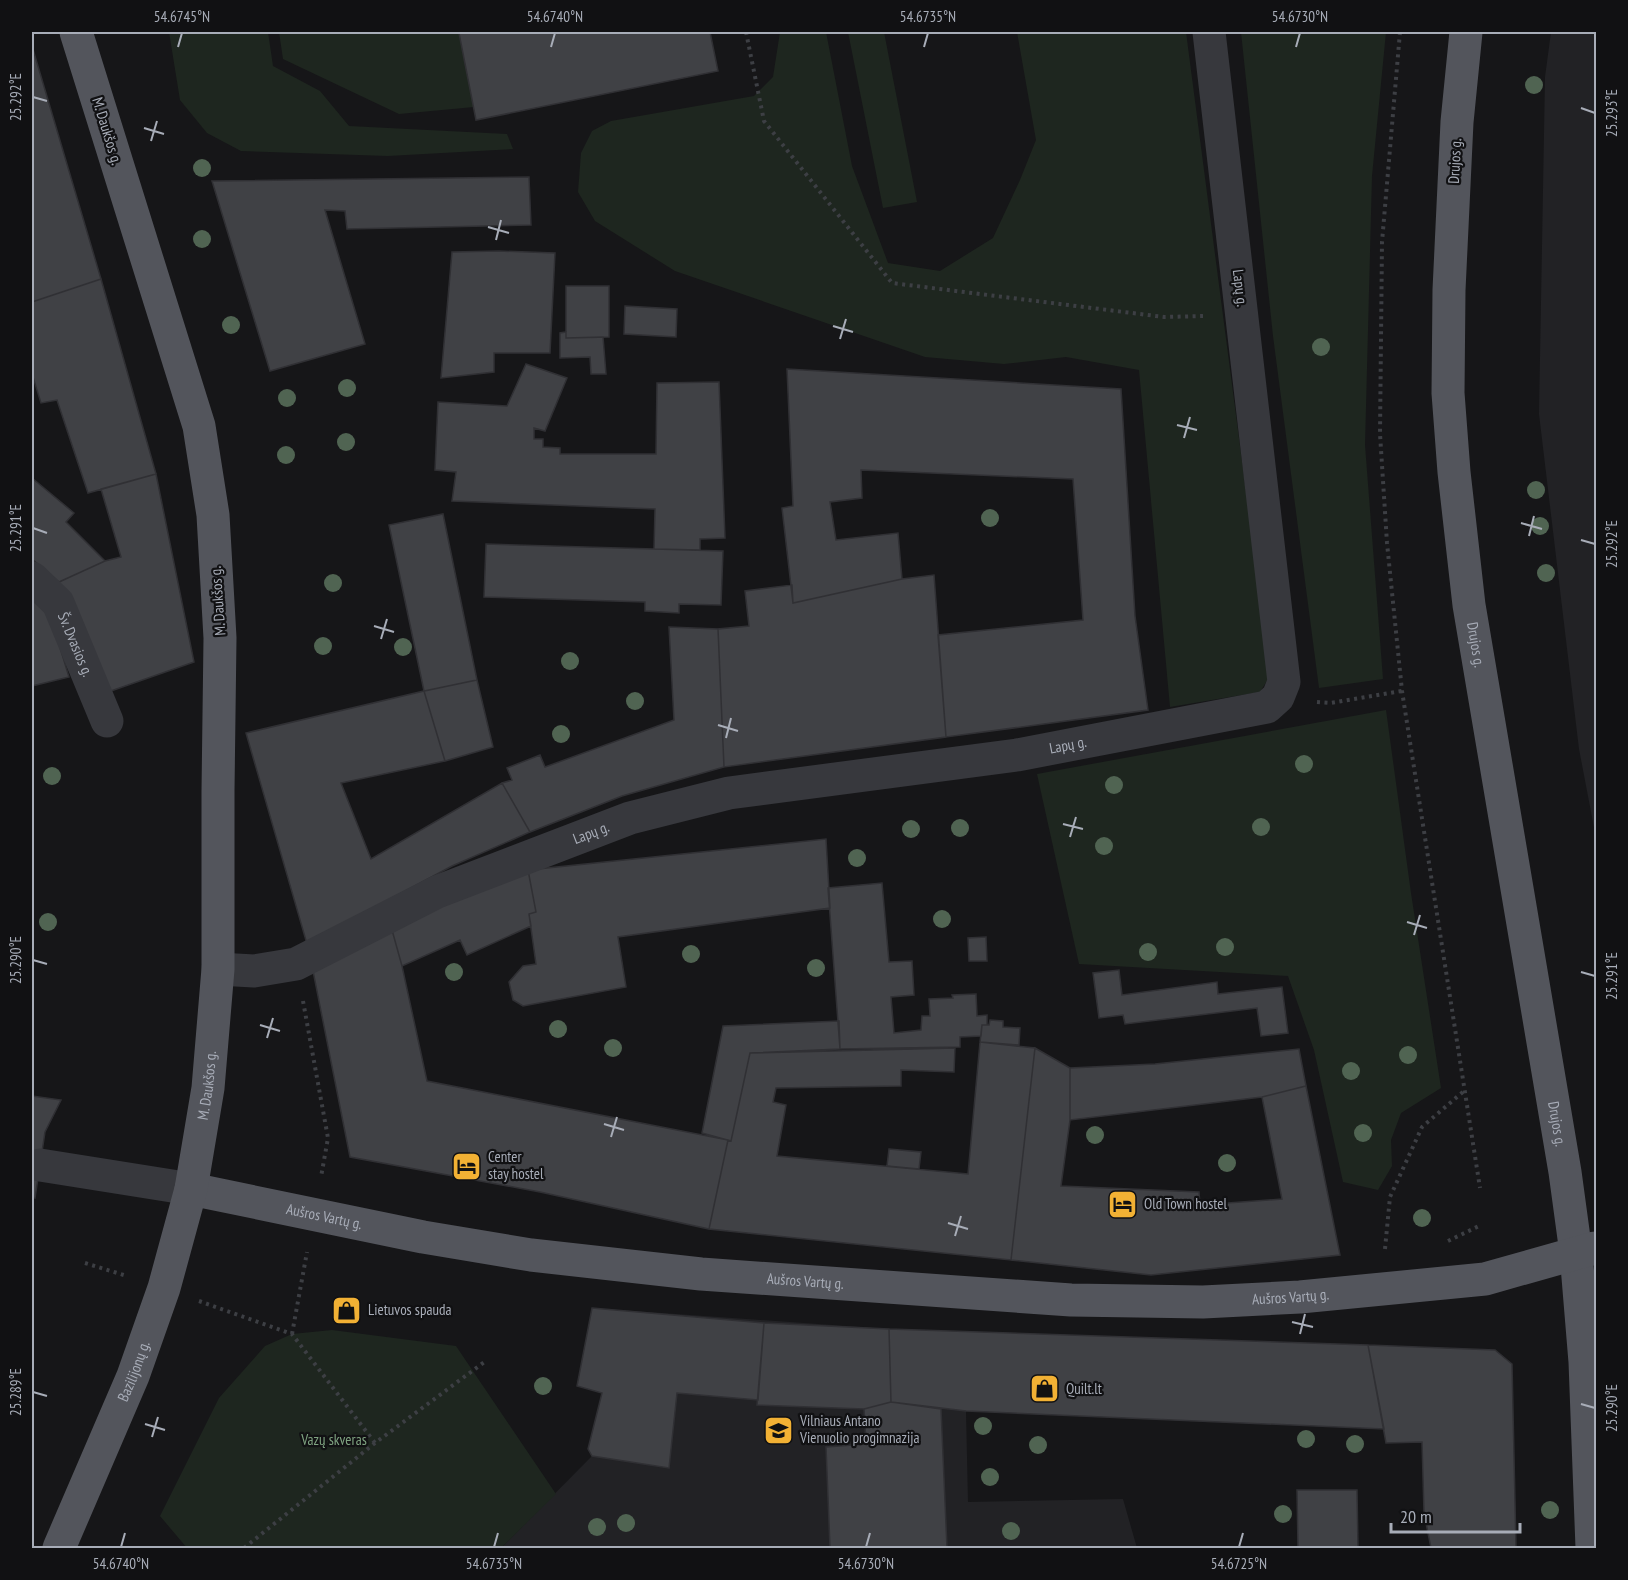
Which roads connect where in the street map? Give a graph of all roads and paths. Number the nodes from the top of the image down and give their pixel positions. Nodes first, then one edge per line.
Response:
1 (76, 32) edge
2 (746, 32) edge
3 (1209, 32) edge
4 (1400, 32) edge
5 (1466, 32) edge
6 (1243, 315) junction
7 (32, 578) edge
8 (1402, 691) junction
9 (1330, 703) dead end
10 (107, 721) dead end
11 (296, 964) junction
12 (218, 969) junction
13 (1464, 1091) junction
14 (40, 1166) dead end
15 (1480, 1188) dead end
16 (191, 1189) junction
17 (314, 1215) junction
18 (1481, 1225) dead end
19 (1440, 1245) dead end
20 (1586, 1250) edge
21 (1384, 1255) dead end
22 (487, 1360) dead end
23 (375, 1443) junction
24 (59, 1548) edge
25 (244, 1548) edge
26 (1592, 1548) edge

1 - 12 main road, M. Daukšos g.
2 - 6 path
3 - 6 street, Lapų g.
4 - 8 path
5 - 20 main road, Drujos g.
6 - 11 street, Lapų g.
7 - 10 street, Šv. Dvasios g.
8 - 9 path
8 - 13 path
11 - 12 street, Lapų g.
11 - 17 path
12 - 16 main road, M. Daukšos g.
13 - 15 path
13 - 21 path
14 - 16 street, Aušros Vartų g.
16 - 17 main road, Aušros Vartų g.
16 - 24 main road, Bazilijonų g.
17 - 20 main road, Aušros Vartų g.
17 - 23 path
18 - 19 path
20 - 26 main road, Drujos g.
22 - 23 path
23 - 25 path

